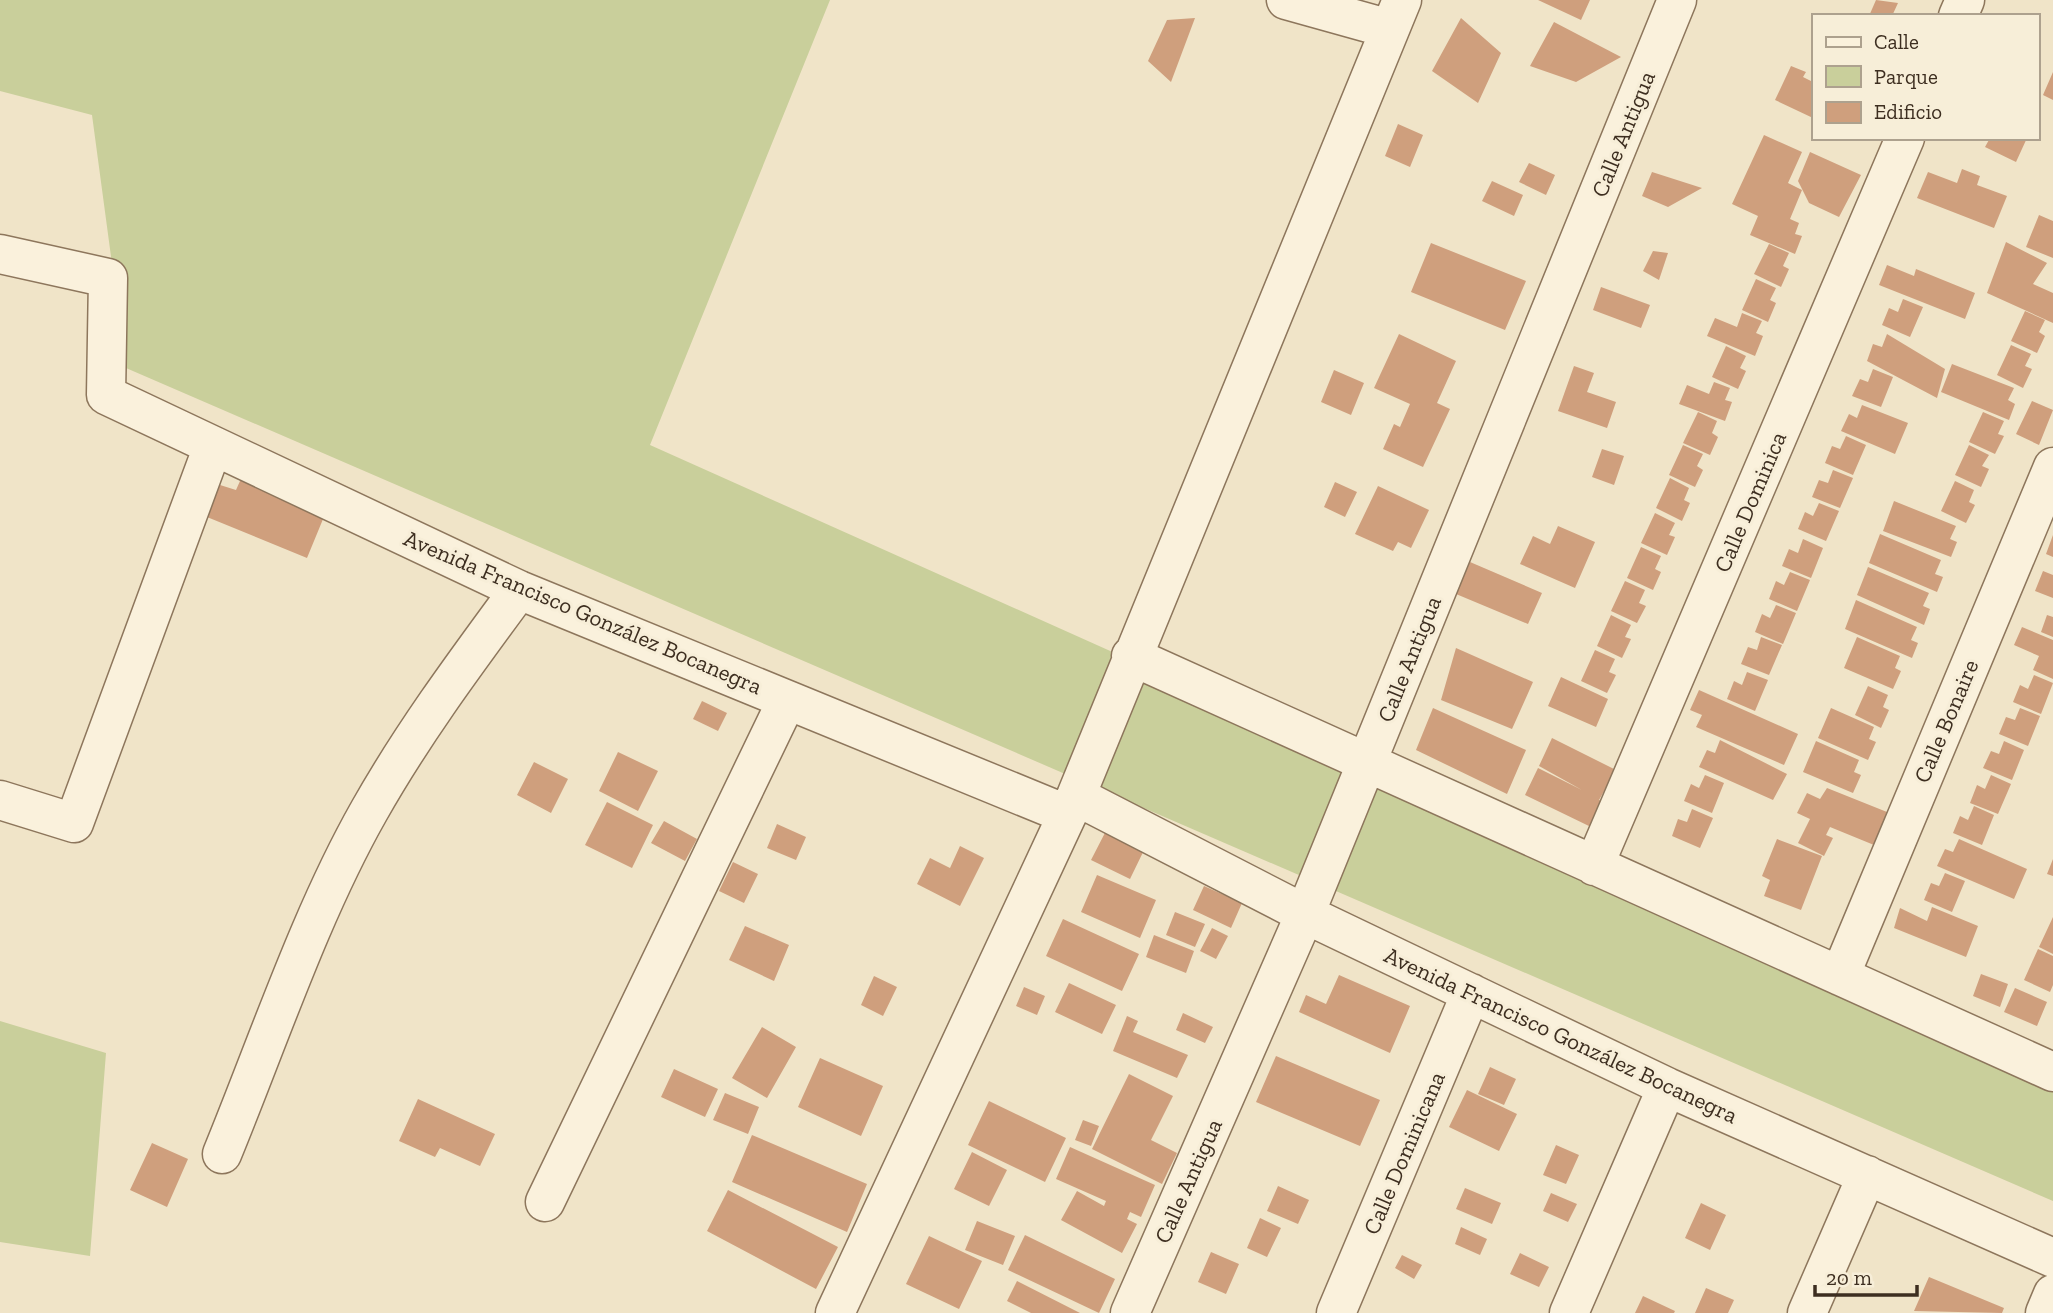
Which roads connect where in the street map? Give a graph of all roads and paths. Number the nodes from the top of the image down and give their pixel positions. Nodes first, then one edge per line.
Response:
1 (1286, 0) edge
2 (1677, 0) edge
3 (1396, 15) edge
4 (1904, 140) edge
5 (0, 254) edge
6 (213, 446) junction
7 (2053, 467) edge
8 (519, 590) junction
9 (1131, 656) junction
10 (787, 700) junction
11 (1367, 763) junction
12 (0, 800) edge
13 (1071, 805) junction
14 (1594, 866) junction
15 (1305, 914) junction
16 (1840, 976) junction
17 (1471, 993) junction
18 (2053, 1072) edge
19 (1667, 1087) junction
20 (222, 1154) dead end
21 (1867, 1175) junction
22 (545, 1202) dead end
23 (2053, 1258) edge
24 (2053, 1294) edge
25 (835, 1313) edge
26 (1130, 1313) edge
27 (1336, 1313) edge
28 (1569, 1313) edge
29 (1807, 1313) edge
30 (2045, 1313) edge

1 - 3 street
2 - 11 street, Calle Antigua
3 - 9 street
4 - 14 street, Calle Dominica
5 - 6 street, Avenida Francisco González Bocanegra
6 - 8 street, Avenida Francisco González Bocanegra
6 - 12 street
7 - 16 street, Calle Bonaire
8 - 10 street, Avenida Francisco González Bocanegra
8 - 20 street
9 - 11 street
9 - 13 street
10 - 13 street, Avenida Francisco González Bocanegra
10 - 22 street
11 - 14 street
11 - 15 street, Calle Antigua
13 - 15 street, Avenida Francisco González Bocanegra
13 - 25 street
14 - 16 street
15 - 17 street, Avenida Francisco González Bocanegra
15 - 26 street, Calle Antigua
16 - 18 street
17 - 19 street, Avenida Francisco González Bocanegra
17 - 27 street, Calle Dominicana
19 - 21 street, Avenida Francisco González Bocanegra
19 - 28 street
21 - 23 street, Avenida Francisco González Bocanegra
21 - 29 street
24 - 30 street

